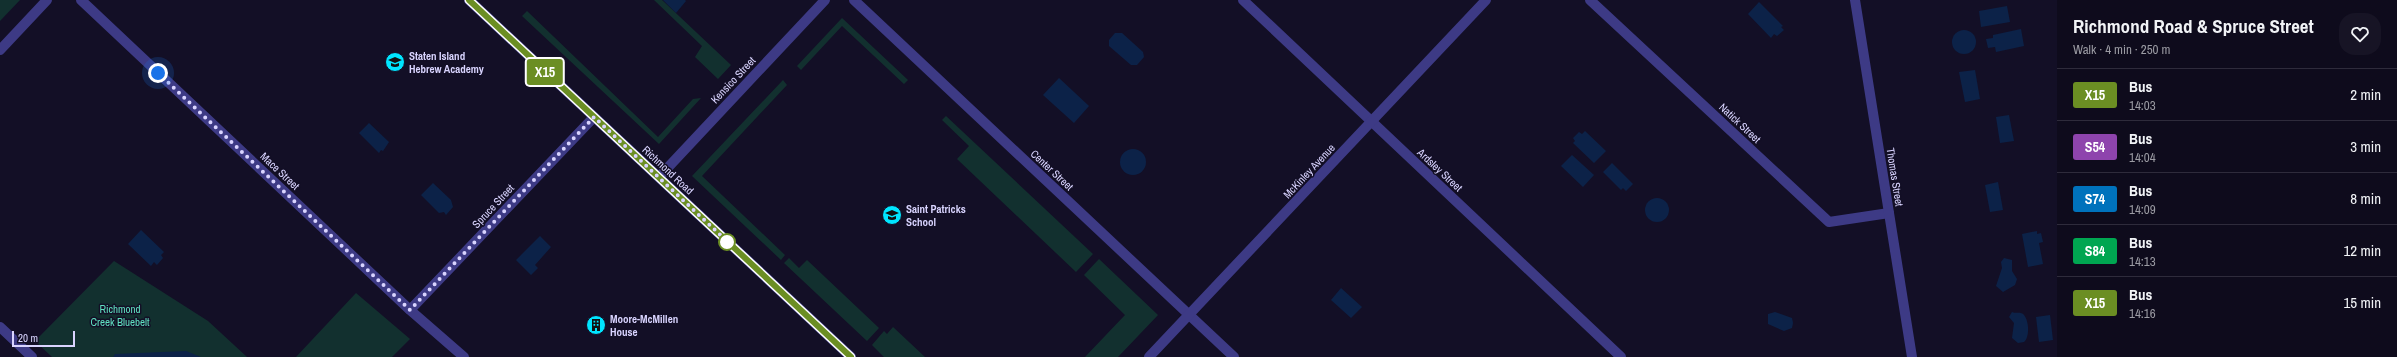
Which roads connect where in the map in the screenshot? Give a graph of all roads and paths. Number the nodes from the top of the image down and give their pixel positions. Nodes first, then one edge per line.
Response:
1 (47, 0) edge
2 (81, 0) edge
3 (469, 0) edge
4 (824, 0) edge
5 (854, 0) edge
6 (1243, 0) edge
7 (1486, 0) edge
8 (1590, 0) edge
9 (1855, 0) edge
10 (0, 50) edge
11 (594, 117) junction
12 (1372, 122) junction
13 (659, 177) junction
14 (1889, 213) junction
15 (410, 310) junction
16 (1189, 315) junction
17 (0, 327) edge
18 (32, 357) edge
19 (464, 357) edge
20 (851, 357) edge
21 (1149, 357) edge
22 (1234, 357) edge
23 (1621, 357) edge
24 (1912, 357) edge

1 - 10 street
2 - 15 street, Mace Street
3 - 11 street, Richmond Road
4 - 13 street, Kensico Street
5 - 16 street, Center Street
6 - 12 street, Ardsley Street
7 - 12 street, McKinley Avenue
8 - 14 street, Natick Street
9 - 14 street, Thomas Street
11 - 13 street, Richmond Road
11 - 15 street, Spruce Street
12 - 16 street, McKinley Avenue
12 - 23 street, Ardsley Street
13 - 20 street, Richmond Road
14 - 24 street, Thomas Street
15 - 19 street, Mace Street
16 - 21 street, McKinley Avenue
16 - 22 street, Center Street
17 - 18 street

